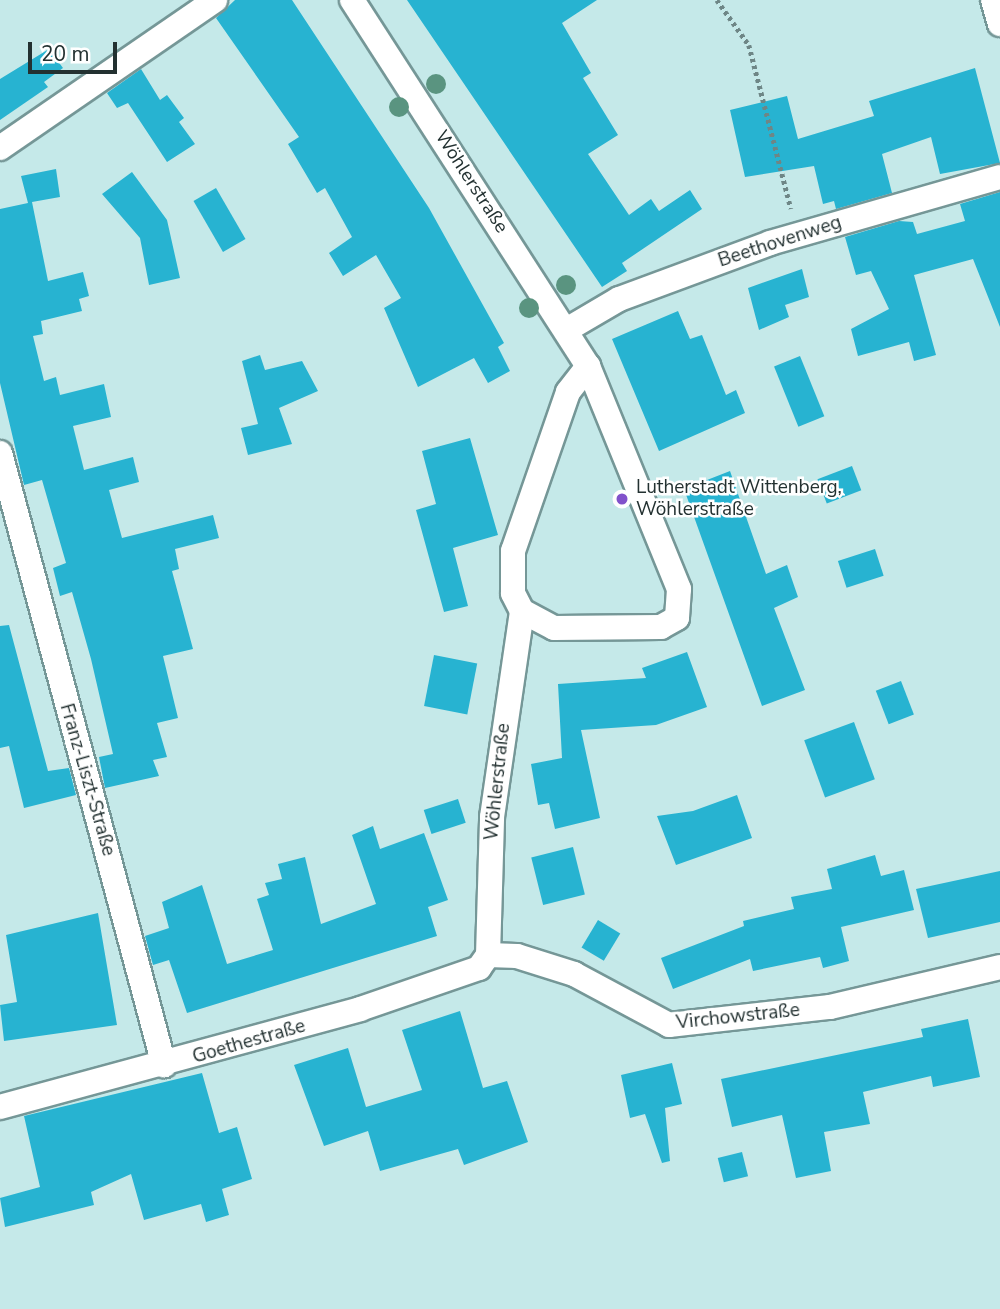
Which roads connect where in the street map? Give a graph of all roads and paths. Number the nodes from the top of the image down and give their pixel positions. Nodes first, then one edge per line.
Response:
1 (215, 0) edge
2 (352, 0) edge
3 (717, 0) edge
4 (993, 0) edge
5 (1000, 24) edge
6 (0, 148) edge
7 (1000, 177) edge
8 (798, 233) junction
9 (568, 329) junction
10 (588, 366) junction
11 (0, 453) edge
12 (522, 611) junction
13 (488, 955) junction
14 (1000, 967) edge
15 (164, 1065) junction
16 (0, 1107) edge

1 - 6 street
2 - 9 street, Wöhlerstraße
3 - 8 path
4 - 5 street
7 - 8 street, Beethovenweg
8 - 9 street, Beethovenweg
9 - 10 street, Wöhlerstraße
10 - 12 street, Wöhlerstraße
10 - 12 street, Wöhlerstraße
11 - 15 street, Franz-Liszt-Straße
12 - 13 street, Wöhlerstraße
13 - 14 street, Virchowstraße
13 - 15 street, Goethestraße
15 - 16 street, Goethestraße

